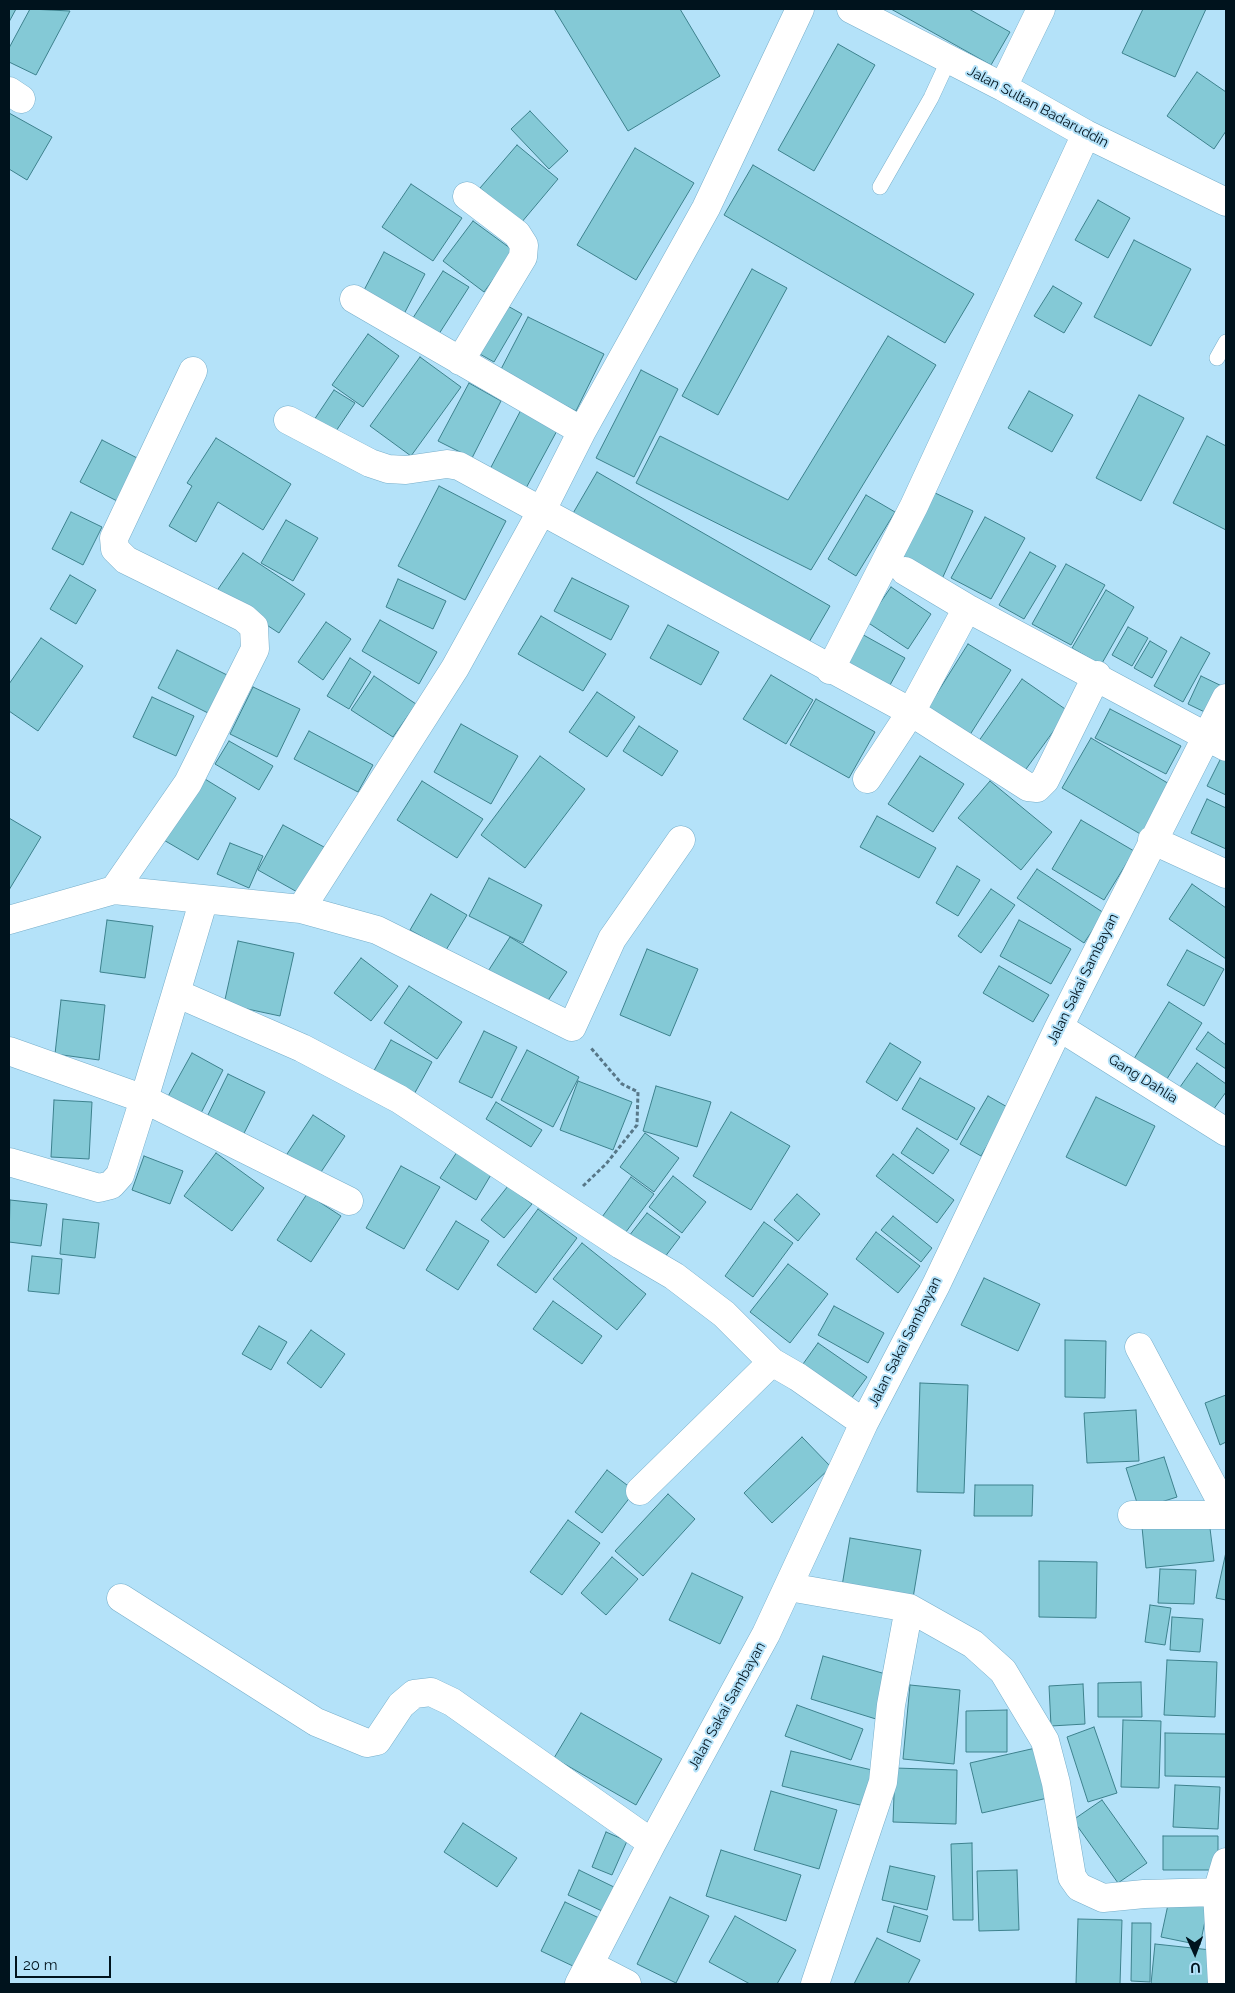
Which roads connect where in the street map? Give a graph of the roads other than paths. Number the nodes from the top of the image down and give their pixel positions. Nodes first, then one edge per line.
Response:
1 (800, 9) edge
2 (851, 9) edge
3 (1041, 9) edge
4 (949, 59) junction
5 (1003, 87) junction
6 (1086, 134) junction
7 (880, 187) dead end
8 (1223, 191) edge
9 (467, 196) dead end
10 (354, 299) dead end
11 (1226, 342) edge
12 (1217, 358) dead end
13 (460, 361) junction
14 (193, 371) dead end
15 (288, 420) dead end
16 (582, 431) junction
17 (542, 512) junction
18 (905, 571) dead end
19 (967, 608) junction
20 (830, 670) junction
21 (1097, 675) junction
22 (1226, 698) edge
23 (911, 712) junction
24 (1216, 742) edge
25 (867, 779) dead end
26 (681, 840) dead end
27 (1152, 840) junction
28 (1226, 874) edge
29 (114, 890) junction
30 (204, 899) junction
31 (301, 909) junction
32 (9, 920) edge
33 (176, 993) junction
34 (1059, 1027) junction
35 (9, 1051) edge
36 (144, 1099) junction
37 (1226, 1132) edge
38 (9, 1162) edge
39 (349, 1201) dead end
40 (1139, 1347) dead end
41 (772, 1362) junction
42 (864, 1423) junction
43 (640, 1491) dead end
44 (1226, 1513) edge
45 (1132, 1515) dead end
46 (789, 1587) junction
47 (121, 1598) dead end
48 (909, 1608) junction
49 (652, 1844) junction
50 (1226, 1862) edge
51 (1217, 1892) junction
52 (584, 1975) edge
53 (626, 1984) edge
54 (815, 1984) edge
55 (1222, 1984) edge

1 - 16 street
2 - 4 street, Jalan Sultan Badaruddin
3 - 5 street
4 - 5 street, Jalan Sultan Badaruddin
4 - 7 lane
5 - 6 street, Jalan Sultan Badaruddin
6 - 8 street, Jalan Sultan Badaruddin
6 - 20 street
9 - 13 street
10 - 13 street
11 - 12 lane
13 - 16 street
14 - 29 street
15 - 17 street
16 - 17 street
17 - 20 street
17 - 31 street
18 - 19 street
19 - 21 street
19 - 23 street
20 - 23 street
21 - 23 street
21 - 24 street
22 - 24 street, Jalan Sakai Sambayan
23 - 25 street
24 - 27 street, Jalan Sakai Sambayan
26 - 31 street
27 - 28 street
27 - 34 street, Jalan Sakai Sambayan
29 - 30 street
29 - 32 street
30 - 31 street
30 - 33 street
33 - 36 street
33 - 41 street
34 - 37 street, Gang Dahlia
34 - 42 street, Jalan Sakai Sambayan
35 - 36 street
36 - 38 street
36 - 39 street
40 - 44 street
41 - 42 street
41 - 43 street
42 - 46 street, Jalan Sakai Sambayan
44 - 45 street
46 - 48 street
46 - 49 street, Jalan Sakai Sambayan
47 - 49 street
48 - 51 street
48 - 54 street
49 - 52 street, Jalan Sakai Sambayan
50 - 51 street
51 - 55 street
52 - 53 street

